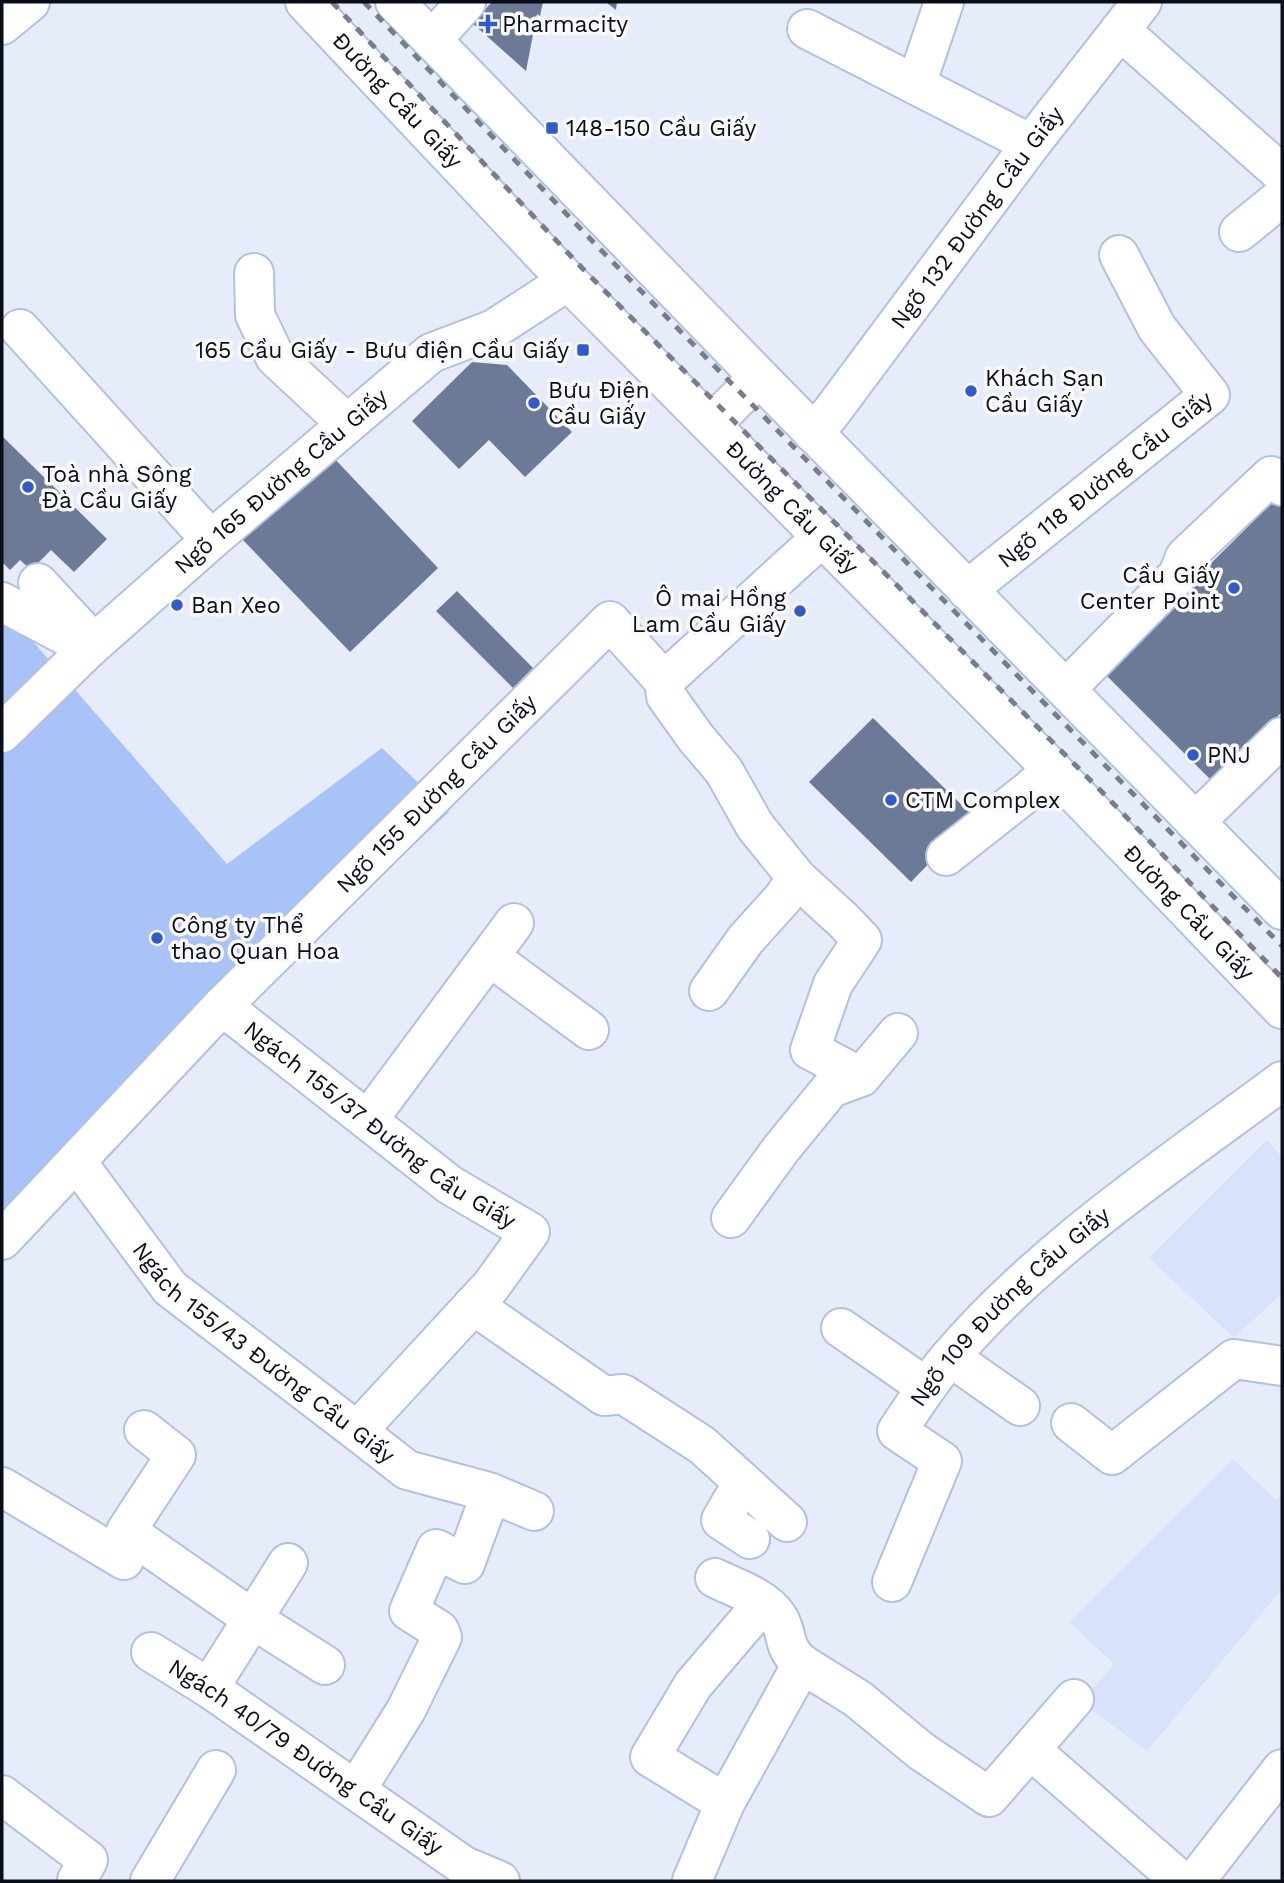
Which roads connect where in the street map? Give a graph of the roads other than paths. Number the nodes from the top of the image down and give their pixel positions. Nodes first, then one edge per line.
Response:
1 (30, 2) edge
2 (305, 2) edge
3 (395, 2) edge
4 (466, 2) edge
5 (944, 2) edge
6 (1131, 16) edge
7 (2, 24) edge
8 (807, 29) dead end
9 (432, 40) junction
10 (916, 85) junction
11 (1031, 144) junction
12 (1282, 174) edge
13 (1282, 197) edge
14 (1239, 232) dead end
15 (1119, 255) dead end
16 (254, 273) dead end
17 (568, 281) junction
18 (20, 329) dead end
19 (759, 377) junction
20 (347, 424) junction
21 (711, 425) junction
22 (813, 433) junction
23 (1282, 486) edge
24 (822, 537) junction
25 (211, 540) junction
26 (38, 583) dead end
27 (967, 590) junction
28 (2, 603) edge
29 (92, 646) junction
30 (664, 681) junction
31 (1066, 689) junction
32 (2, 733) edge
33 (1282, 737) edge
34 (1051, 770) junction
35 (1195, 822) junction
36 (946, 856) dead end
37 (797, 878) junction
38 (1282, 910) edge
39 (514, 923) dead end
40 (490, 957) junction
41 (709, 991) dead end
42 (222, 1006) junction
43 (1282, 1009) edge
44 (589, 1030) dead end
45 (898, 1033) dead end
46 (861, 1077) junction
47 (1282, 1082) edge
48 (368, 1120) junction
49 (76, 1161) junction
50 (731, 1218) dead end
51 (2, 1240) edge
52 (473, 1305) junction
53 (841, 1328) dead end
54 (950, 1357) junction
55 (1282, 1366) edge
56 (926, 1387) junction
57 (1020, 1406) dead end
58 (1071, 1423) dead end
59 (144, 1430) dead end
60 (357, 1431) junction
61 (743, 1482) junction
62 (2, 1487) edge
63 (491, 1493) junction
64 (534, 1511) dead end
65 (787, 1522) dead end
66 (750, 1539) dead end
67 (124, 1560) dead end
68 (288, 1563) dead end
69 (715, 1578) dead end
70 (892, 1582) dead end
71 (763, 1603) junction
72 (254, 1620) junction
73 (151, 1652) dead end
74 (802, 1664) junction
75 (325, 1665) dead end
76 (209, 1688) junction
77 (1074, 1699) dead end
78 (1031, 1750) junction
79 (1282, 1769) edge
80 (216, 1770) dead end
81 (356, 1790) junction
82 (2, 1796) edge
83 (725, 1803) junction
84 (79, 1881) edge
85 (150, 1881) edge
86 (500, 1881) edge
87 (692, 1881) edge
88 (1181, 1881) edge
89 (1195, 1881) edge

1 - 7 main road
2 - 17 main road, Đường Cầu Giấy
3 - 9 main road
4 - 9 main road
5 - 10 main road
6 - 11 main road, Ngõ 132 Đường Cầu Giấy
6 - 12 main road
8 - 10 main road
9 - 19 main road
10 - 11 main road
11 - 22 main road, Ngõ 132 Đường Cầu Giấy
13 - 14 main road
15 - 27 main road, Ngõ 118 Đường Cầu Giấy
16 - 20 main road
17 - 20 main road, Ngõ 165 Đường Cầu Giấy
17 - 21 main road, Đường Cầu Giấy
18 - 25 main road
19 - 21 main road
19 - 22 main road
20 - 25 main road, Ngõ 165 Đường Cầu Giấy
21 - 24 main road, Đường Cầu Giấy
22 - 27 main road
23 - 31 main road
24 - 30 main road
24 - 34 main road, Đường Cầu Giấy
25 - 29 main road, Ngõ 165 Đường Cầu Giấy
26 - 29 main road
27 - 31 main road
28 - 29 main road
29 - 32 main road, Ngõ 165 Đường Cầu Giấy
30 - 37 main road
30 - 42 main road, Ngõ 155 Đường Cầu Giấy
31 - 35 main road
33 - 35 main road
34 - 36 main road
34 - 43 main road, Đường Cầu Giấy
35 - 38 main road
37 - 41 main road
37 - 46 main road
39 - 40 main road
40 - 44 main road
40 - 48 main road
42 - 48 main road, Ngách 155/37 Đường Cầu Giấy
42 - 49 main road, Ngõ 155 Đường Cầu Giấy
45 - 46 main road
46 - 50 main road
47 - 54 main road, Ngõ 109 Đường Cầu Giấy
48 - 52 main road, Ngách 155/37 Đường Cầu Giấy
49 - 51 main road, Ngõ 155 Đường Cầu Giấy
49 - 60 main road, Ngách 155/43 Đường Cầu Giấy
52 - 60 main road, Ngách 155/37 Đường Cầu Giấy
52 - 61 main road
53 - 56 main road
54 - 56 main road, Ngõ 109 Đường Cầu Giấy
54 - 57 main road
55 - 58 main road
56 - 70 main road, Ngõ 109 Đường Cầu Giấy
59 - 72 main road
60 - 63 main road, Ngách 155/43 Đường Cầu Giấy
61 - 65 main road
61 - 66 main road
62 - 67 main road
63 - 64 main road, Ngách 155/43 Đường Cầu Giấy
63 - 81 main road
68 - 72 main road
69 - 71 main road
71 - 74 main road
71 - 83 main road
72 - 75 main road
72 - 76 main road
73 - 76 main road, Ngách 40/79 Đường Cầu Giấy
74 - 78 main road
74 - 83 main road
76 - 81 main road, Ngách 40/79 Đường Cầu Giấy
77 - 78 main road
78 - 88 main road
79 - 89 main road
80 - 85 main road
81 - 86 main road, Ngách 40/79 Đường Cầu Giấy
82 - 84 main road
83 - 87 main road

